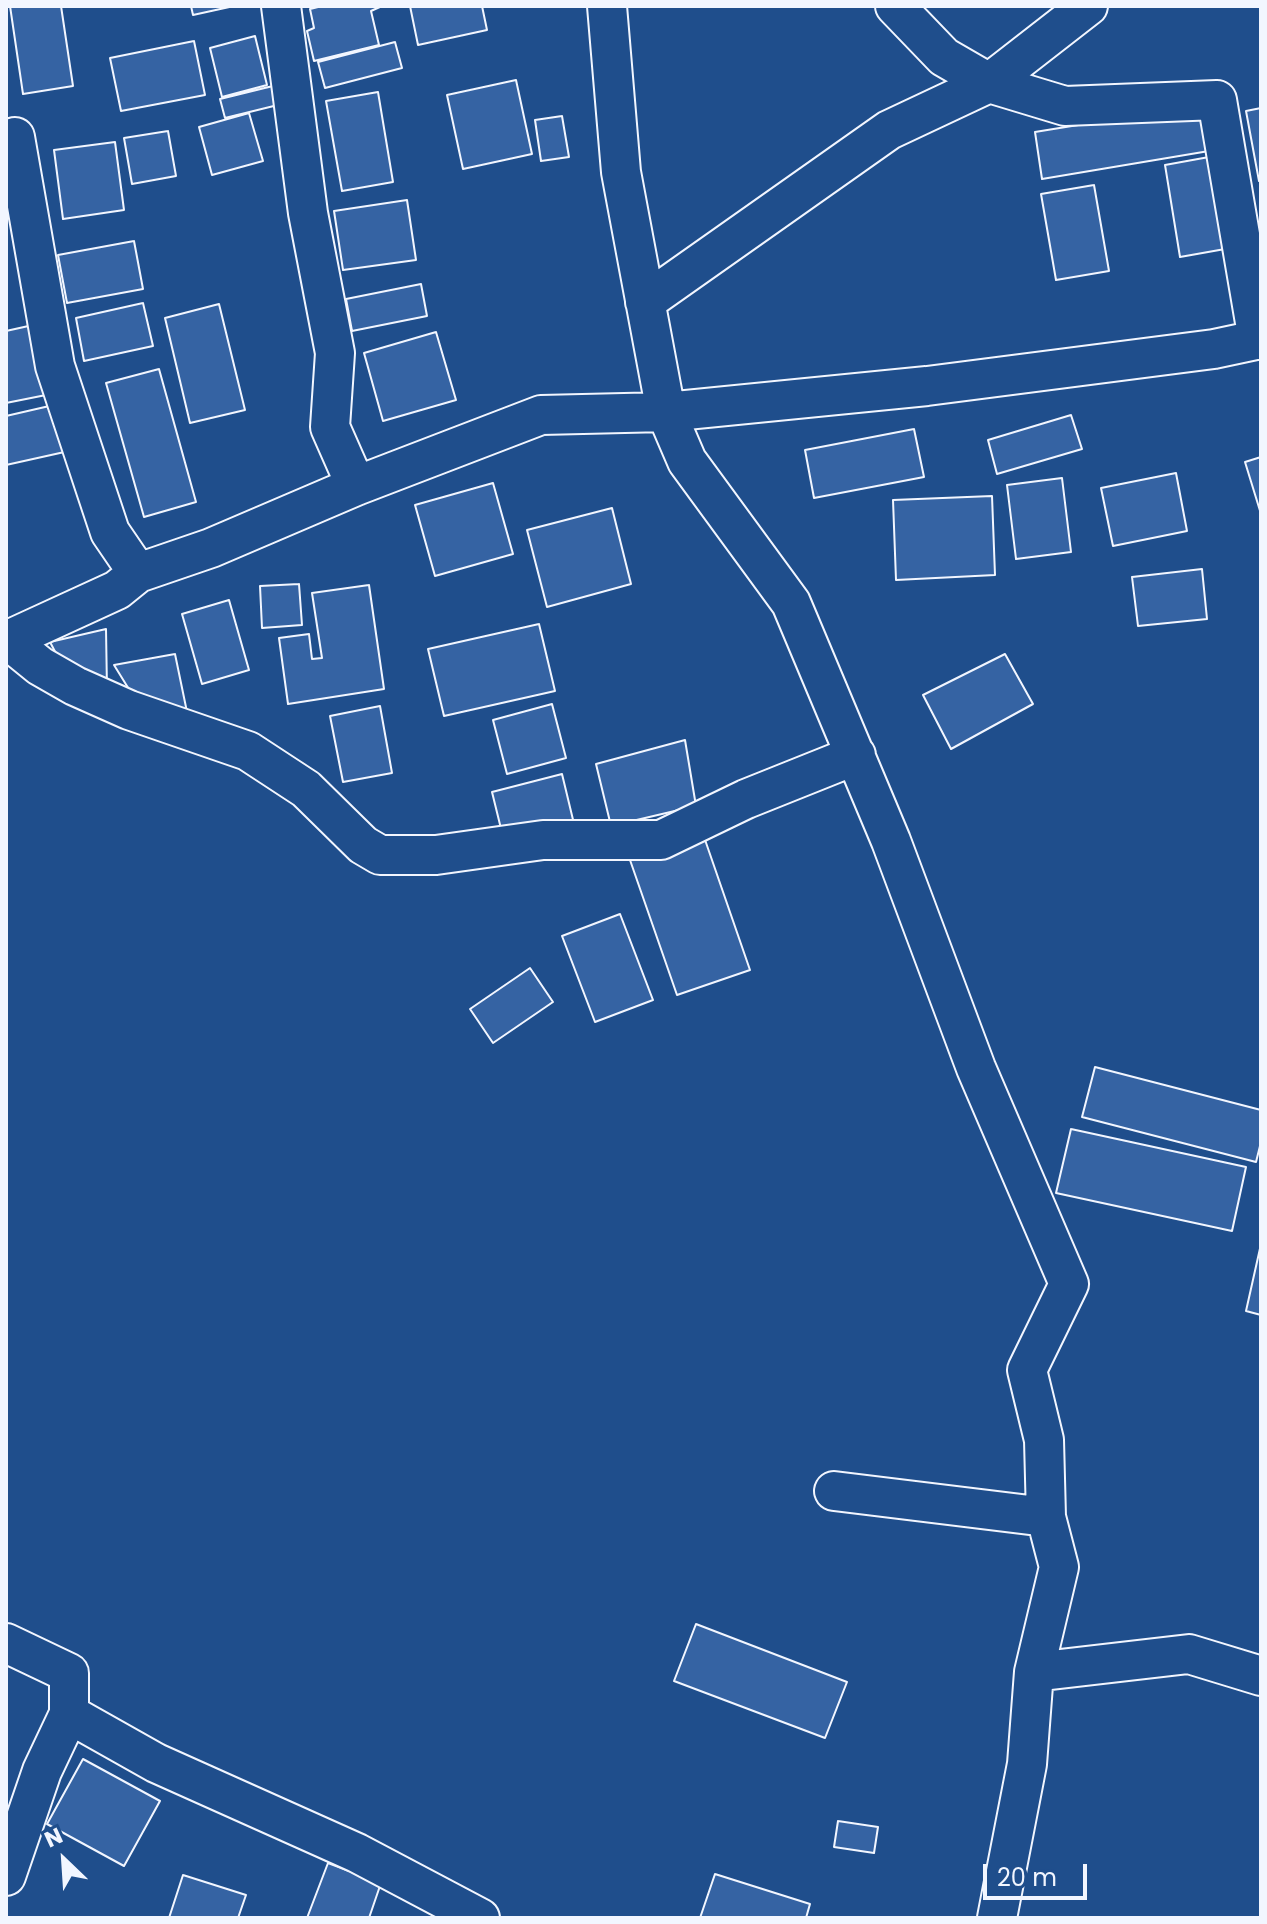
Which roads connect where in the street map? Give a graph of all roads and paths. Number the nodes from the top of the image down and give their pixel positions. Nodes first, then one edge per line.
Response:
1 (281, 6) edge
2 (607, 6) edge
3 (895, 6) edge
4 (1088, 6) edge
5 (989, 83) junction
6 (15, 137) dead end
7 (645, 302) junction
8 (1260, 339) edge
9 (666, 412) junction
10 (356, 486) junction
11 (138, 573) junction
12 (7, 640) edge
13 (856, 755) junction
14 (834, 1491) dead end
15 (1046, 1517) junction
16 (6, 1643) edge
17 (1034, 1672) junction
18 (1261, 1676) edge
19 (69, 1714) junction
20 (6, 1876) edge
21 (480, 1918) edge
22 (997, 1918) edge

1 - 10 street
2 - 7 street
3 - 5 street
4 - 5 street
5 - 7 street
5 - 8 street
6 - 11 street
7 - 9 street
8 - 9 street
9 - 10 street
9 - 13 street
10 - 11 street
11 - 12 street
12 - 13 street
13 - 15 street
14 - 15 street
15 - 17 street
16 - 19 street
17 - 18 street
17 - 22 street
19 - 20 street
19 - 21 street

